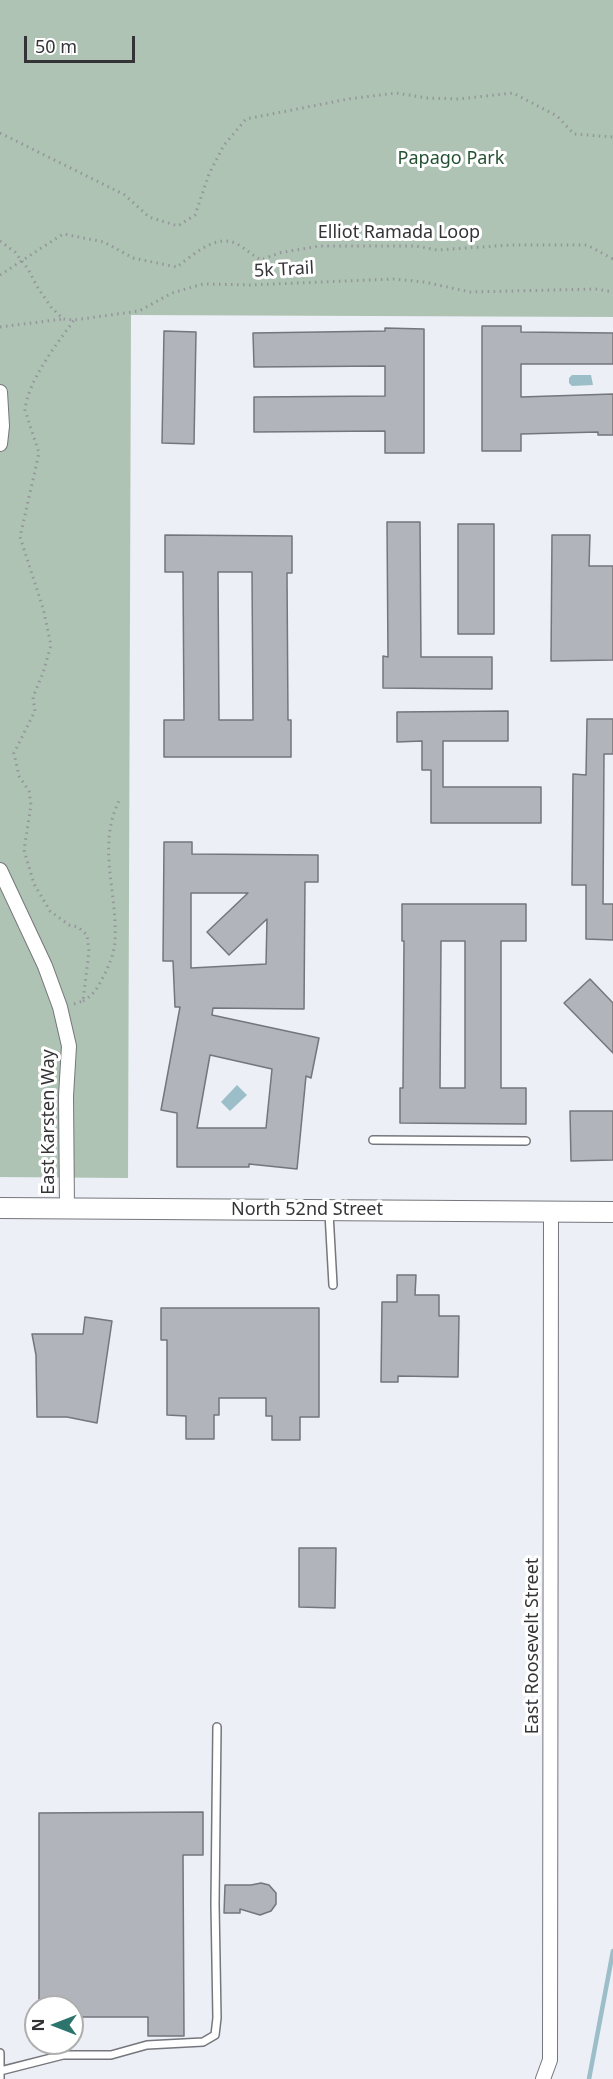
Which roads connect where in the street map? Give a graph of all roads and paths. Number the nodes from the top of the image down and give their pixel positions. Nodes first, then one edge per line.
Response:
1 (0, 133) edge
2 (613, 137) edge
3 (0, 241) edge
4 (613, 259) edge
5 (23, 262) junction
6 (0, 275) edge
7 (613, 292) edge
8 (63, 320) junction
9 (74, 320) junction
10 (0, 327) edge
11 (0, 392) edge
12 (0, 444) edge
13 (120, 799) dead end
14 (0, 870) edge
15 (83, 1001) junction
16 (60, 1007) junction
17 (373, 1140) dead end
18 (526, 1141) dead end
19 (0, 1208) edge
20 (68, 1208) junction
21 (328, 1210) junction
22 (551, 1212) junction
23 (613, 1212) edge
24 (333, 1285) dead end
25 (217, 1727) dead end
26 (0, 2053) edge
27 (0, 2071) edge
28 (0, 2079) edge
29 (543, 2079) edge

1 - 2 path
3 - 5 path
4 - 5 path, Elliot Ramada Loop
5 - 6 path, Elliot Ramada Loop
5 - 8 path
7 - 9 path, 5k Trail
8 - 9 path, 5k Trail
8 - 10 path, 5k Trail
9 - 15 path
11 - 12 street
13 - 15 path
14 - 16 street, East Karsten Way
15 - 16 path
16 - 20 street, East Karsten Way
17 - 18 lane
19 - 20 main road, North 52nd Street
20 - 21 main road, North 52nd Street
21 - 22 main road, North 52nd Street
21 - 24 lane
22 - 23 main road, North 52nd Street
22 - 29 street, East Roosevelt Street
25 - 27 lane
26 - 27 lane
27 - 28 lane

